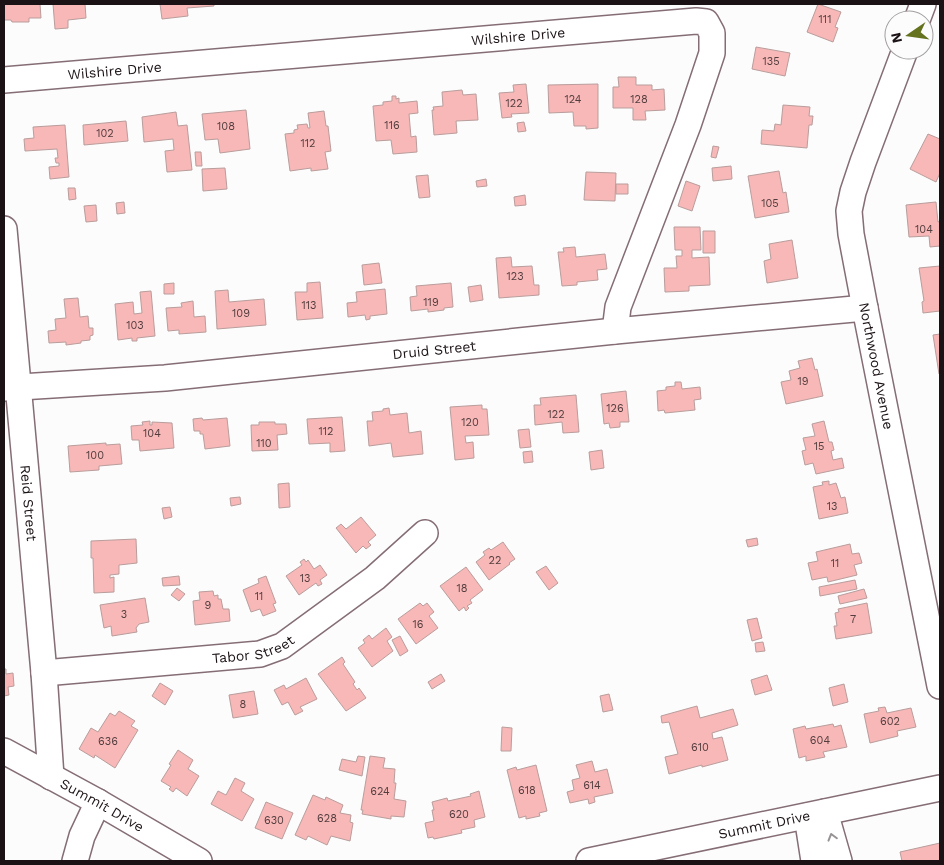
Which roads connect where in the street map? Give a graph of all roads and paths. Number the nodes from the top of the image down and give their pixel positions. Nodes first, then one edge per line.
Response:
1 (901, 60) edge
2 (4, 80) edge
3 (4, 229) edge
4 (865, 308) junction
5 (615, 332) junction
6 (12, 387) edge
7 (425, 533) dead end
8 (44, 673) junction
9 (940, 686) edge
10 (4, 751) edge
11 (51, 777) junction
12 (940, 788) edge
13 (98, 802) junction
14 (816, 814) junction
15 (75, 861) edge
16 (200, 861) edge
17 (589, 861) edge
18 (814, 861) edge
19 (839, 861) edge

1 - 4 street, Northwood Avenue
2 - 5 street, Wilshire Drive
3 - 6 street, Reid Street
4 - 5 street, Druid Street
4 - 9 street, Northwood Avenue
5 - 6 street, Druid Street
6 - 8 street, Reid Street
7 - 8 street, Tabor Street
8 - 11 street, Reid Street
10 - 11 street, Summit Drive
11 - 13 street, Summit Drive
12 - 14 street, Summit Drive
13 - 15 street
13 - 16 street, Summit Drive
14 - 17 street, Summit Drive
14 - 18 street
19 -> 14 street

